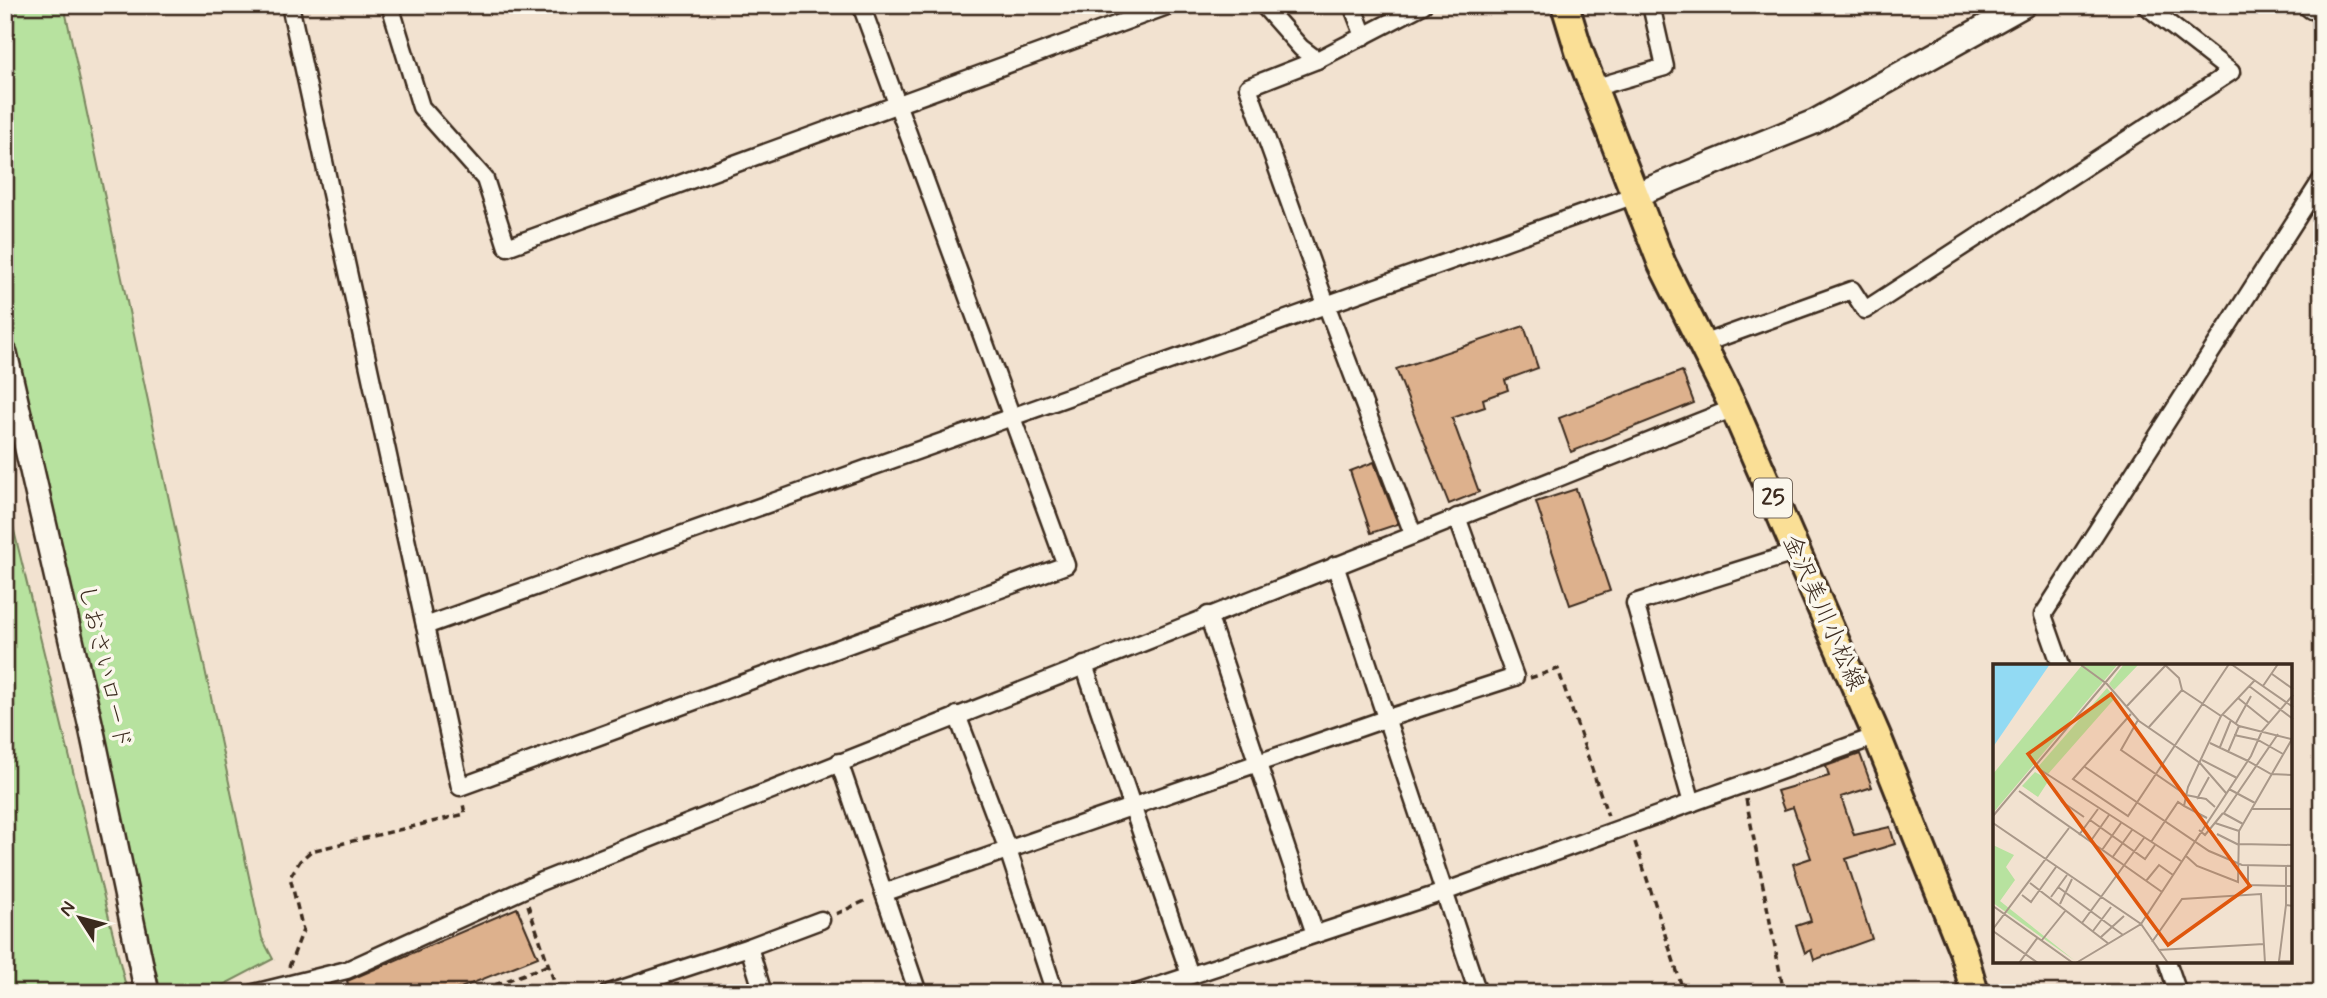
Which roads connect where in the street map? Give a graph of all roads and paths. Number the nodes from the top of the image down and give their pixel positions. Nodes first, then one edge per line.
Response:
1 (290, 5) edge
2 (390, 5) edge
3 (861, 5) edge
4 (1170, 5) edge
5 (1262, 5) edge
6 (1352, 5) edge
7 (1423, 5) edge
8 (1565, 5) edge
9 (1651, 5) edge
10 (2024, 5) edge
11 (2145, 5) edge
12 (2305, 5) edge
13 (2314, 5) edge
14 (1364, 36) junction
15 (1317, 60) junction
16 (1593, 88) junction
17 (897, 106) junction
18 (2322, 179) edge
19 (1635, 195) junction
20 (1326, 304) junction
21 (1702, 344) junction
22 (5, 353) edge
23 (1734, 408) junction
24 (1009, 417) junction
25 (1457, 517) junction
26 (1413, 534) junction
27 (1797, 552) junction
28 (1335, 565) junction
29 (1208, 615) junction
30 (425, 626) junction
31 (2060, 664) edge
32 (1084, 665) junction
33 (1515, 677) junction
34 (957, 715) junction
35 (1385, 719) junction
36 (1875, 743) junction
37 (839, 762) junction
38 (1259, 762) junction
39 (1743, 785) junction
40 (460, 787) junction
41 (1692, 803) junction
42 (1133, 805) junction
43 (1630, 825) junction
44 (1613, 831) junction
45 (1008, 850) junction
46 (523, 889) junction
47 (886, 892) junction
48 (1444, 892) junction
49 (821, 920) joint
50 (1315, 934) junction
51 (749, 947) junction
52 (2168, 963) edge
53 (549, 965) junction
54 (1190, 975) junction
55 (282, 986) junction
56 (628, 990) edge
57 (147, 993) edge
58 (254, 993) edge
59 (473, 993) edge
60 (558, 993) edge
61 (609, 993) edge
62 (763, 993) edge
63 (918, 993) edge
64 (1055, 993) edge
65 (1137, 993) edge
66 (1478, 993) edge
67 (1684, 993) edge
68 (1784, 993) edge
69 (1975, 993) edge
70 (2178, 993) edge

1 - 30 street
2 - 17 street
3 - 17 street
4 - 17 street
5 - 15 street
6 - 14 street
7 - 14 street
8 - 16 main road, 金沢美川小松線 / 25
9 - 16 street
10 - 19 street
11 - 21 street
12 - 13 street
14 - 15 street
15 - 20 street
16 - 19 main road, 金沢美川小松線 / 25
17 - 24 street
18 - 31 street
19 - 20 street
19 - 21 main road, 金沢美川小松線 / 25
20 - 24 street
20 - 26 street
21 - 23 main road, 金沢美川小松線 / 25
22 - 57 street, しおさいロード
23 - 25 street
23 - 27 main road, 金沢美川小松線 / 25
24 - 30 street
24 - 40 street
25 - 26 street
25 - 33 street
26 - 28 street
27 - 36 main road, 金沢美川小松線 / 25
27 - 41 street
28 - 29 street
28 - 35 street
29 - 32 street
29 - 38 street
30 - 40 street
32 - 34 street
32 - 42 street
33 - 35 street
33 - 44 path
34 - 37 street
34 - 45 street
35 - 38 street
35 - 48 street
36 - 39 street
36 - 69 main road, 金沢美川小松線 / 25
37 - 46 street
37 - 47 street
38 - 42 street
38 - 50 street
39 - 41 street
39 - 68 path
40 - 55 path
41 - 43 street
42 - 45 street
42 - 54 street
43 - 44 street
43 - 67 path
44 - 48 street
45 - 47 street
45 - 64 street
46 - 53 path
46 - 55 street
47 - 49 path
47 - 63 street
48 - 50 street
48 - 66 street
49 - 51 street
50 - 54 street
51 - 56 street
51 - 62 street
52 - 70 street
53 - 59 path
53 - 60 path
54 - 65 street
55 - 58 street
56 - 61 street

